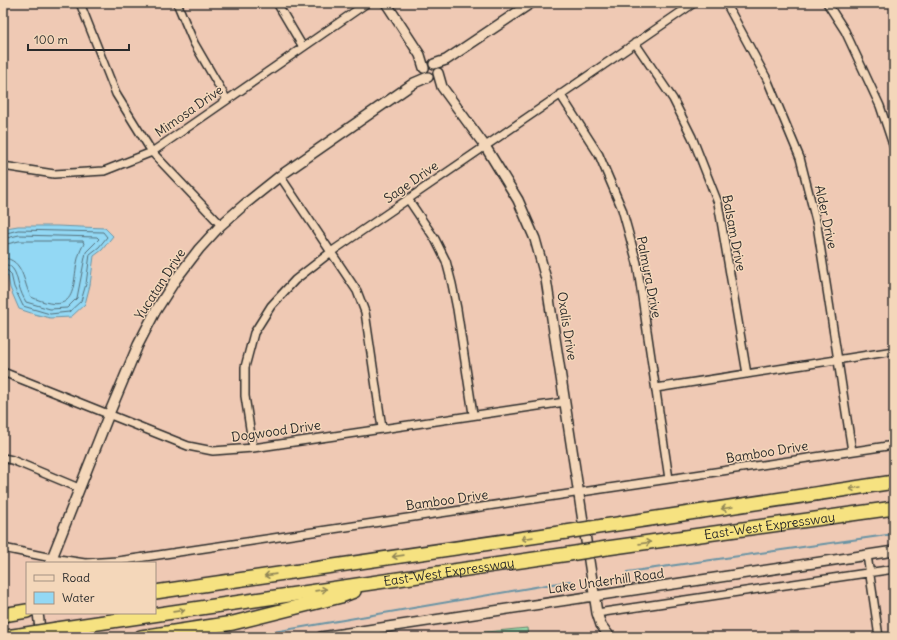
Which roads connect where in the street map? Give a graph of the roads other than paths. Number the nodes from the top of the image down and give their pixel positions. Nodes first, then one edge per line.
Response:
1 (80, 3) edge
2 (178, 3) edge
3 (277, 3) edge
4 (367, 3) edge
5 (386, 3) edge
6 (531, 3) edge
7 (694, 3) edge
8 (726, 3) edge
9 (827, 3) edge
10 (635, 43) junction
11 (303, 47) junction
12 (431, 71) junction
13 (560, 94) junction
14 (227, 100) junction
15 (484, 146) junction
16 (894, 148) edge
17 (152, 152) junction
18 (3, 166) edge
19 (280, 176) junction
20 (408, 199) junction
21 (221, 225) junction
22 (331, 252) junction
23 (894, 351) edge
24 (839, 360) junction
25 (3, 372) edge
26 (747, 374) junction
27 (656, 388) junction
28 (565, 402) junction
29 (109, 414) junction
30 (473, 414) junction
31 (382, 428) junction
32 (894, 445) edge
33 (253, 448) junction
34 (852, 451) junction
35 (3, 458) edge
36 (670, 479) junction
37 (894, 482) edge
38 (80, 488) junction
39 (579, 493) junction
40 (894, 508) edge
41 (3, 548) edge
42 (894, 551) edge
43 (867, 555) junction
44 (51, 561) edge
45 (68, 562) edge
46 (102, 562) edge
47 (894, 569) edge
48 (870, 573) junction
49 (382, 581) junction
50 (156, 592) edge
51 (594, 595) junction
52 (22, 612) edge
53 (597, 613) junction
54 (38, 614) edge
55 (3, 615) edge
56 (340, 636) edge
57 (5, 637) edge
58 (41, 637) edge
59 (141, 637) edge
60 (321, 637) edge
61 (610, 637) edge
62 (879, 637) edge

1 - 17 street
2 - 14 street
3 - 11 street
4 - 11 street, Mimosa Drive
5 - 12 street
6 - 12 street, Yucatan Drive
7 - 10 street, Sage Drive
8 - 24 street, Alder Drive
9 - 16 street
10 - 13 street, Sage Drive
10 - 26 street, Balsam Drive
11 - 14 street, Mimosa Drive
12 - 15 street, Oxalis Drive
12 - 19 street, Yucatan Drive
13 - 15 street, Sage Drive
13 - 27 street, Palmyra Drive
14 - 17 street, Mimosa Drive
15 - 20 street, Sage Drive
15 - 28 street, Oxalis Drive
17 - 18 street, Mimosa Drive
17 - 21 street
19 - 21 street, Yucatan Drive
19 - 22 street
20 - 22 street, Sage Drive
20 - 30 street
21 - 29 street, Yucatan Drive
22 - 31 street
22 - 33 street, Sage Drive
23 - 24 street
24 - 26 street
24 - 34 street, Alder Drive
25 - 29 street, Dogwood Drive
26 - 27 street
27 - 36 street, Palmyra Drive
28 - 30 street, Dogwood Drive
28 - 39 street, Oxalis Drive
29 - 33 street, Dogwood Drive
29 - 38 street, Yucatan Drive
30 - 31 street, Dogwood Drive
31 - 33 street, Dogwood Drive
32 - 34 street, Bamboo Drive
34 - 36 street, Bamboo Drive
35 - 38 street
36 - 39 street, Bamboo Drive
37 -> 50 highway, East-West Expressway, bridge
38 - 44 street, Yucatan Drive
39 - 46 street, Bamboo Drive
39 - 51 street, Oxalis Drive
49 -> 40 highway, East-West Expressway, bridge
41 - 44 street, Bamboo Drive
42 - 43 street, Lake Underhill Road
43 - 48 street
43 - 51 street, Lake Underhill Road
44 - 45 street, Bamboo Drive
47 - 48 street
48 - 53 street
48 - 62 street
57 -> 49 highway, East-West Expressway, bridge
49 - 59 highway
51 - 53 street, Oxalis Drive
51 - 56 street, Lake Underhill Road
52 - 55 highway
53 - 61 street, Oxalis Drive
54 - 58 street
56 - 60 street, Lake Underhill Road

